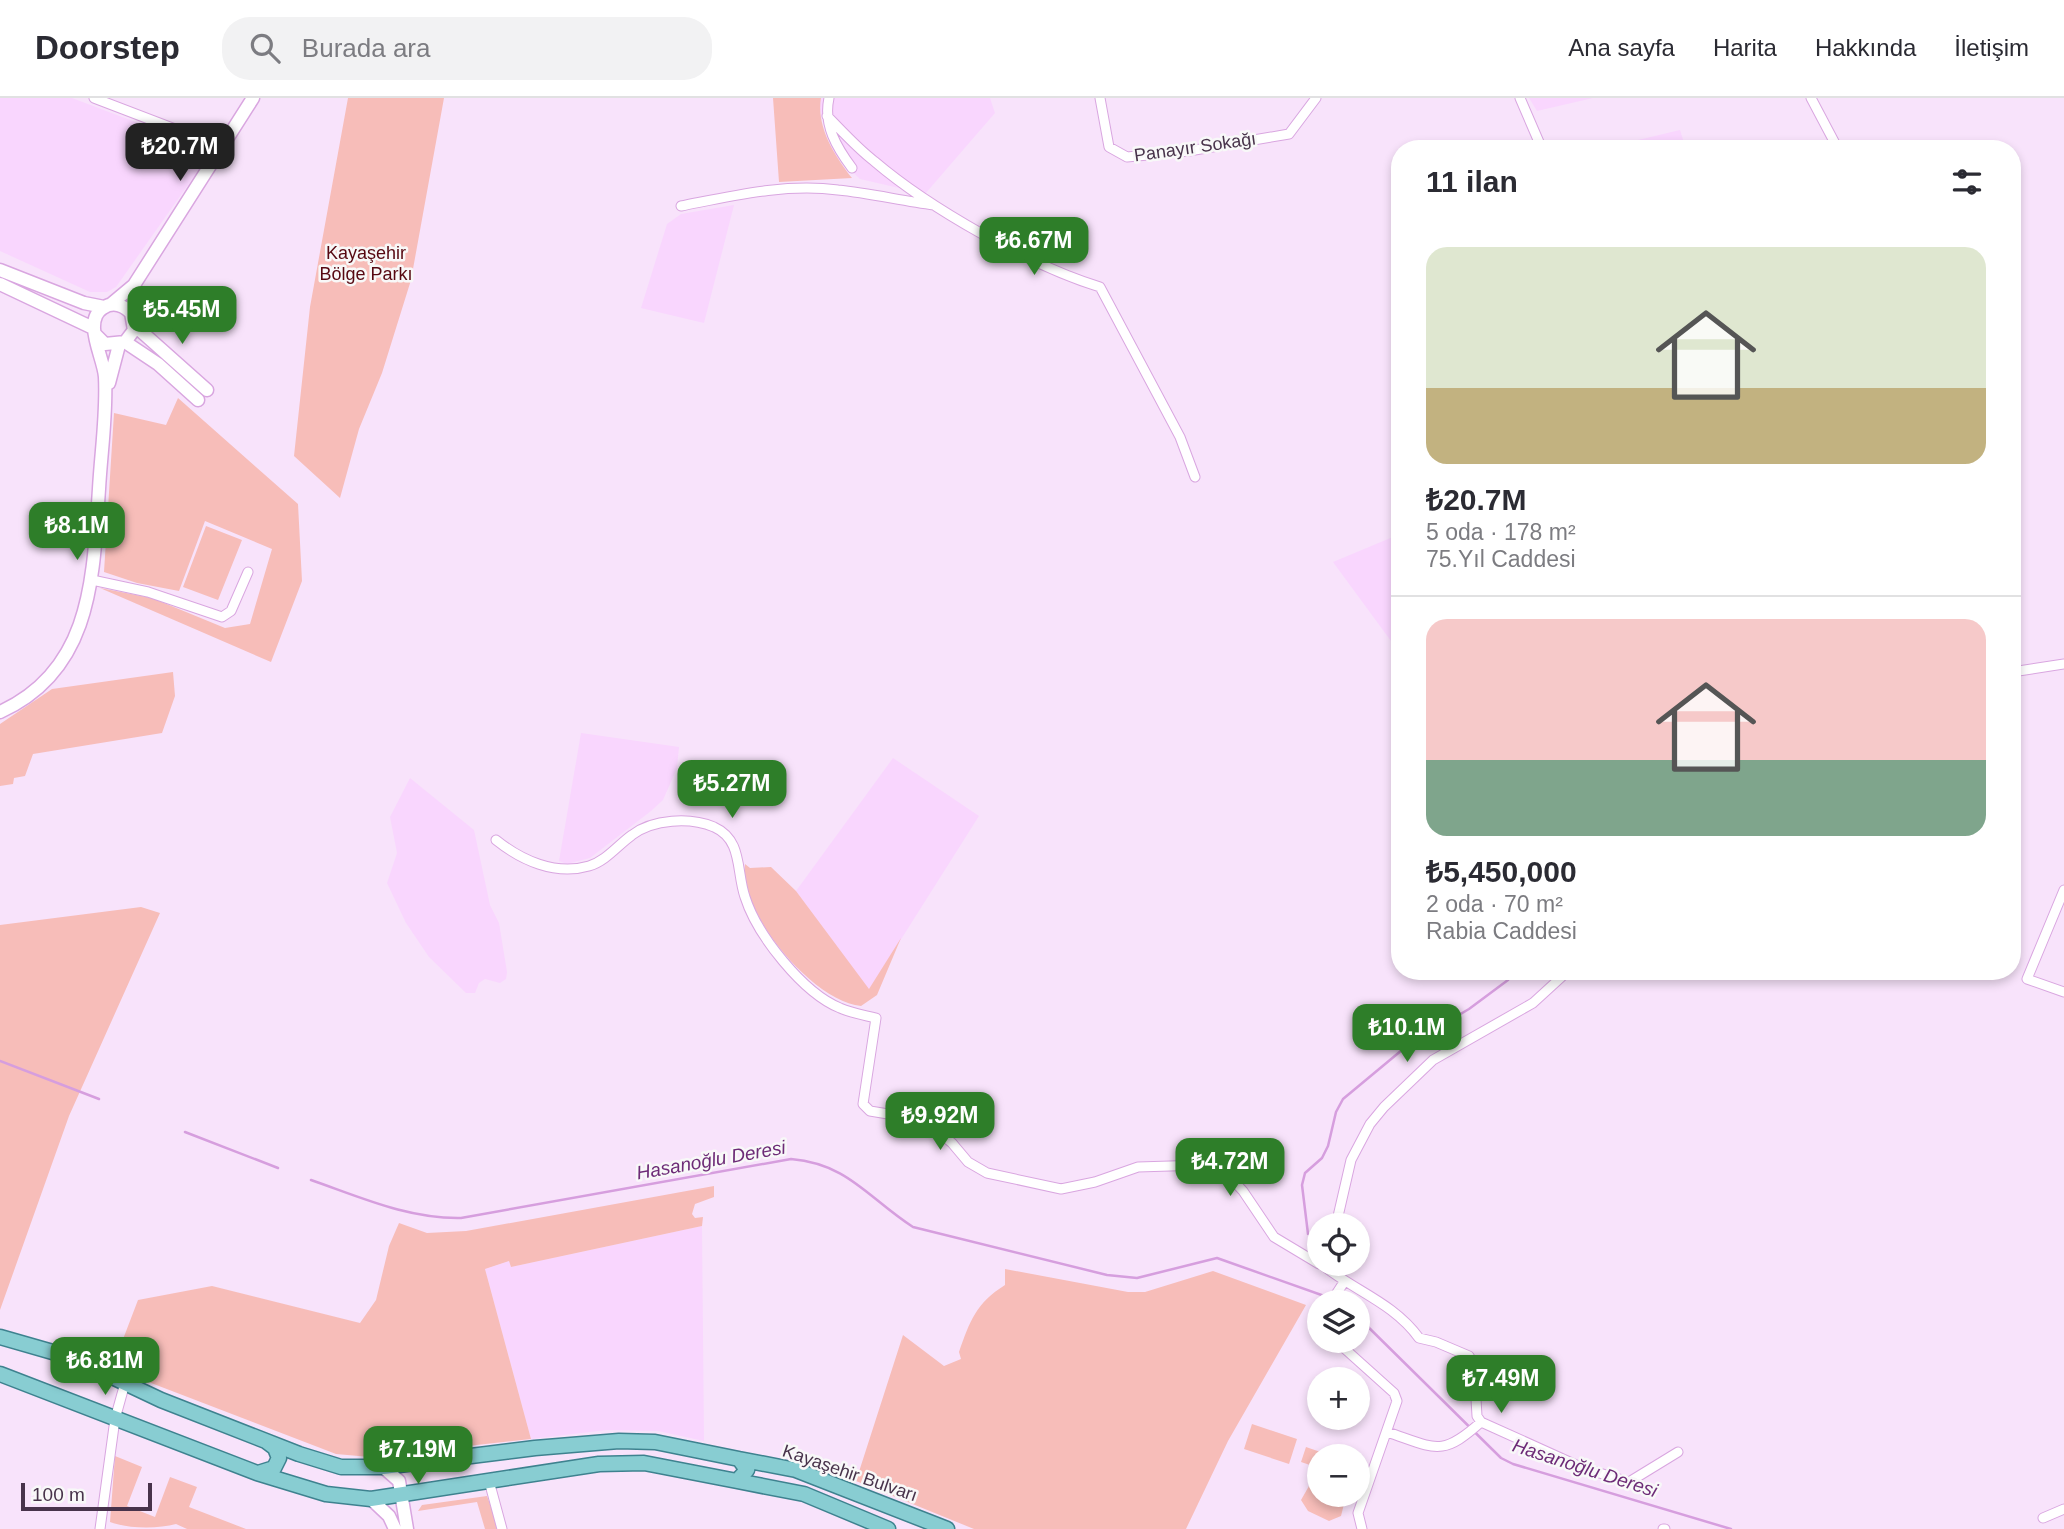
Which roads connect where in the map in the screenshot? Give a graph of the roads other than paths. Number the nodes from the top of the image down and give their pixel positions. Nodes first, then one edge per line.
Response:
1 (94, 98) edge
2 (253, 98) edge
3 (829, 98) edge
4 (1100, 98) edge
5 (1316, 98) edge
6 (1520, 98) edge
7 (1811, 98) edge
8 (827, 116) junction
9 (1538, 140) edge
10 (1833, 140) edge
11 (222, 147) junction
12 (852, 168) dead end
13 (936, 205) junction
14 (681, 206) dead end
15 (0, 270) edge
16 (0, 284) edge
17 (134, 285) junction
18 (107, 306) junction
19 (134, 322) junction
20 (94, 331) junction
21 (122, 344) junction
22 (105, 397) junction
23 (1195, 477) dead end
24 (248, 572) dead end
25 (92, 580) junction
26 (2064, 664) edge
27 (2021, 671) edge
28 (0, 712) edge
29 (496, 840) dead end
30 (2064, 890) edge
31 (1558, 980) edge
32 (2064, 992) edge
33 (1339, 1213) edge
34 (1307, 1256) edge
35 (1336, 1276) edge
36 (1344, 1282) junction
37 (1338, 1290) edge
38 (0, 1337) edge
39 (1349, 1353) edge
40 (0, 1374) edge
41 (125, 1383) junction
42 (115, 1419) junction
43 (1475, 1428) junction
44 (1387, 1432) junction
45 (257, 1436) junction
46 (1678, 1452) dead end
47 (740, 1459) junction
48 (383, 1467) junction
49 (257, 1473) junction
50 (489, 1481) junction
51 (737, 1481) junction
52 (403, 1492) junction
53 (371, 1499) junction
54 (2064, 1509) edge
55 (2043, 1518) dead end
56 (100, 1529) edge
57 (395, 1529) edge
58 (407, 1529) edge
59 (502, 1529) edge
60 (888, 1529) edge
61 (947, 1529) edge
62 (1362, 1529) edge

1 - 11 street
2 - 11 street
3 - 8 street
4 - 5 street, Panayır Sokağı
6 - 9 street
7 - 10 street
8 - 12 street
8 - 13 street
11 - 17 street
13 - 14 street
13 - 23 street
15 - 18 street
16 - 20 street
17 - 18 street
17 - 19 street
18 - 19 street
18 - 20 street
19 - 21 street
19 - 21 street
20 - 21 street
20 - 22 street
21 - 22 street
22 - 25 street
24 - 25 street
25 - 28 street
26 - 27 street
29 - 34 street
30 - 32 street
31 - 33 street
35 - 36 street
36 - 37 street
36 - 43 street
38 - 41 main road, Kayaşehir Bulvarı
39 - 44 street
40 - 42 main road, Kayaşehir Bulvarı
41 - 42 street
41 - 45 main road, Kayaşehir Bulvarı
42 - 49 main road, Kayaşehir Bulvarı
42 - 56 street
43 - 44 street
43 - 46 street
44 - 62 street
45 - 48 main road, Kayaşehir Bulvarı
45 - 49 main road
47 - 48 main road, Kayaşehir Bulvarı
47 - 51 main road
47 - 61 main road, Kayaşehir Bulvarı
48 - 52 street
49 - 53 main road, Kayaşehir Bulvarı
50 - 51 main road, Kayaşehir Bulvarı
50 - 52 main road, Kayaşehir Bulvarı
50 - 59 street
51 - 60 main road, Kayaşehir Bulvarı
52 - 53 main road, Kayaşehir Bulvarı
52 - 58 street
53 - 57 street
54 - 55 street

